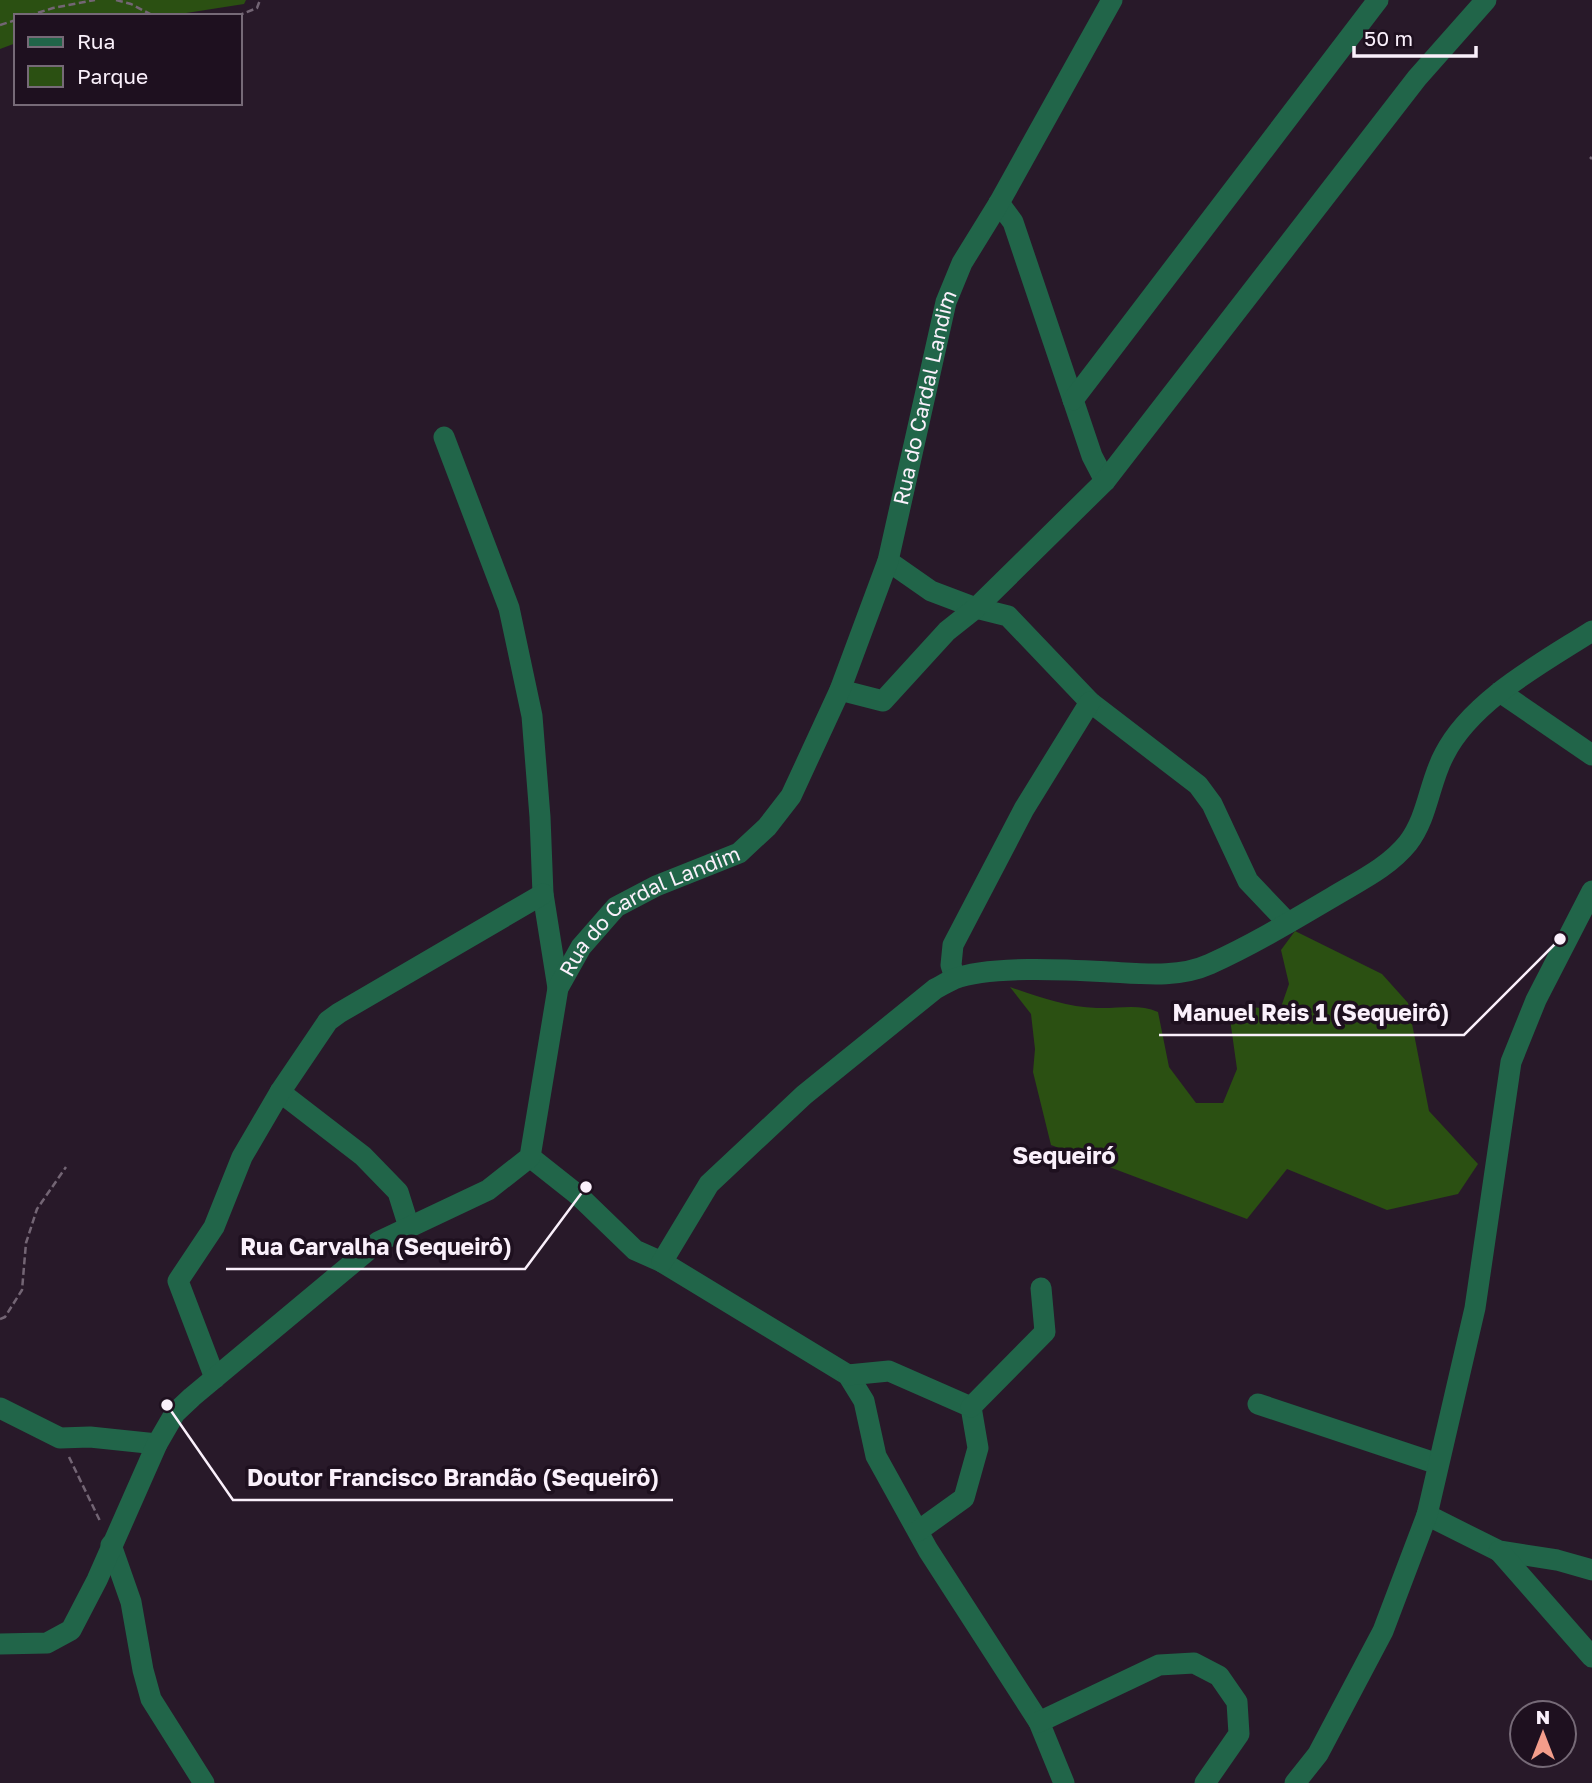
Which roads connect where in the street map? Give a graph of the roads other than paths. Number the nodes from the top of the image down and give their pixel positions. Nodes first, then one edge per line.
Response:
1 (1112, 0) edge
2 (1378, 0) edge
3 (1486, 0) edge
4 (999, 203) junction
5 (1073, 400) junction
6 (444, 437) dead end
7 (1105, 481) junction
8 (888, 561) junction
9 (976, 608) junction
10 (1588, 641) edge
11 (839, 690) junction
12 (1500, 692) junction
13 (1090, 702) junction
14 (1592, 755) edge
15 (1592, 891) edge
16 (543, 894) junction
17 (1288, 923) junction
18 (955, 978) junction
19 (558, 988) junction
20 (280, 1092) junction
21 (530, 1157) junction
22 (409, 1227) junction
23 (662, 1262) junction
24 (1041, 1288) dead end
25 (848, 1375) junction
26 (215, 1378) junction
27 (1258, 1404) dead end
28 (971, 1407) junction
29 (0, 1408) edge
30 (157, 1444) junction
31 (1438, 1464) junction
32 (1427, 1515) junction
33 (918, 1531) junction
34 (111, 1545) junction
35 (1499, 1551) junction
36 (1592, 1570) edge
37 (0, 1644) edge
38 (1592, 1657) edge
39 (1039, 1721) junction
40 (204, 1783) edge
41 (1064, 1783) edge
42 (1205, 1783) edge
43 (1294, 1783) edge

1 - 4 street, Rua do Cardal Landim
2 - 5 street
3 - 7 street
4 - 5 street
4 - 8 street, Rua do Cardal Landim
5 - 7 street
6 - 16 street
7 - 9 street
8 - 9 street
8 - 11 street, Rua do Cardal Landim
9 - 11 street
9 - 13 street
10 - 12 street
11 - 19 street, Rua do Cardal Landim
12 - 14 street
12 - 17 street
13 - 17 street
13 - 18 street
15 - 31 street
16 - 19 street
16 - 20 street
17 - 18 street
18 - 23 street
19 - 21 street, Rua do Cardal Landim
20 - 22 street
20 - 26 street
21 - 22 street
21 - 23 street
22 - 26 street
23 - 25 street
24 - 28 street
25 - 28 street
25 - 33 street
26 - 30 street
27 - 31 street
28 - 33 street
29 - 30 street
30 - 34 street
31 - 32 street
32 - 35 street
32 - 43 street
33 - 39 street
34 - 37 street
34 - 40 street
35 - 36 street
35 - 38 street
39 - 41 street
39 - 42 street

